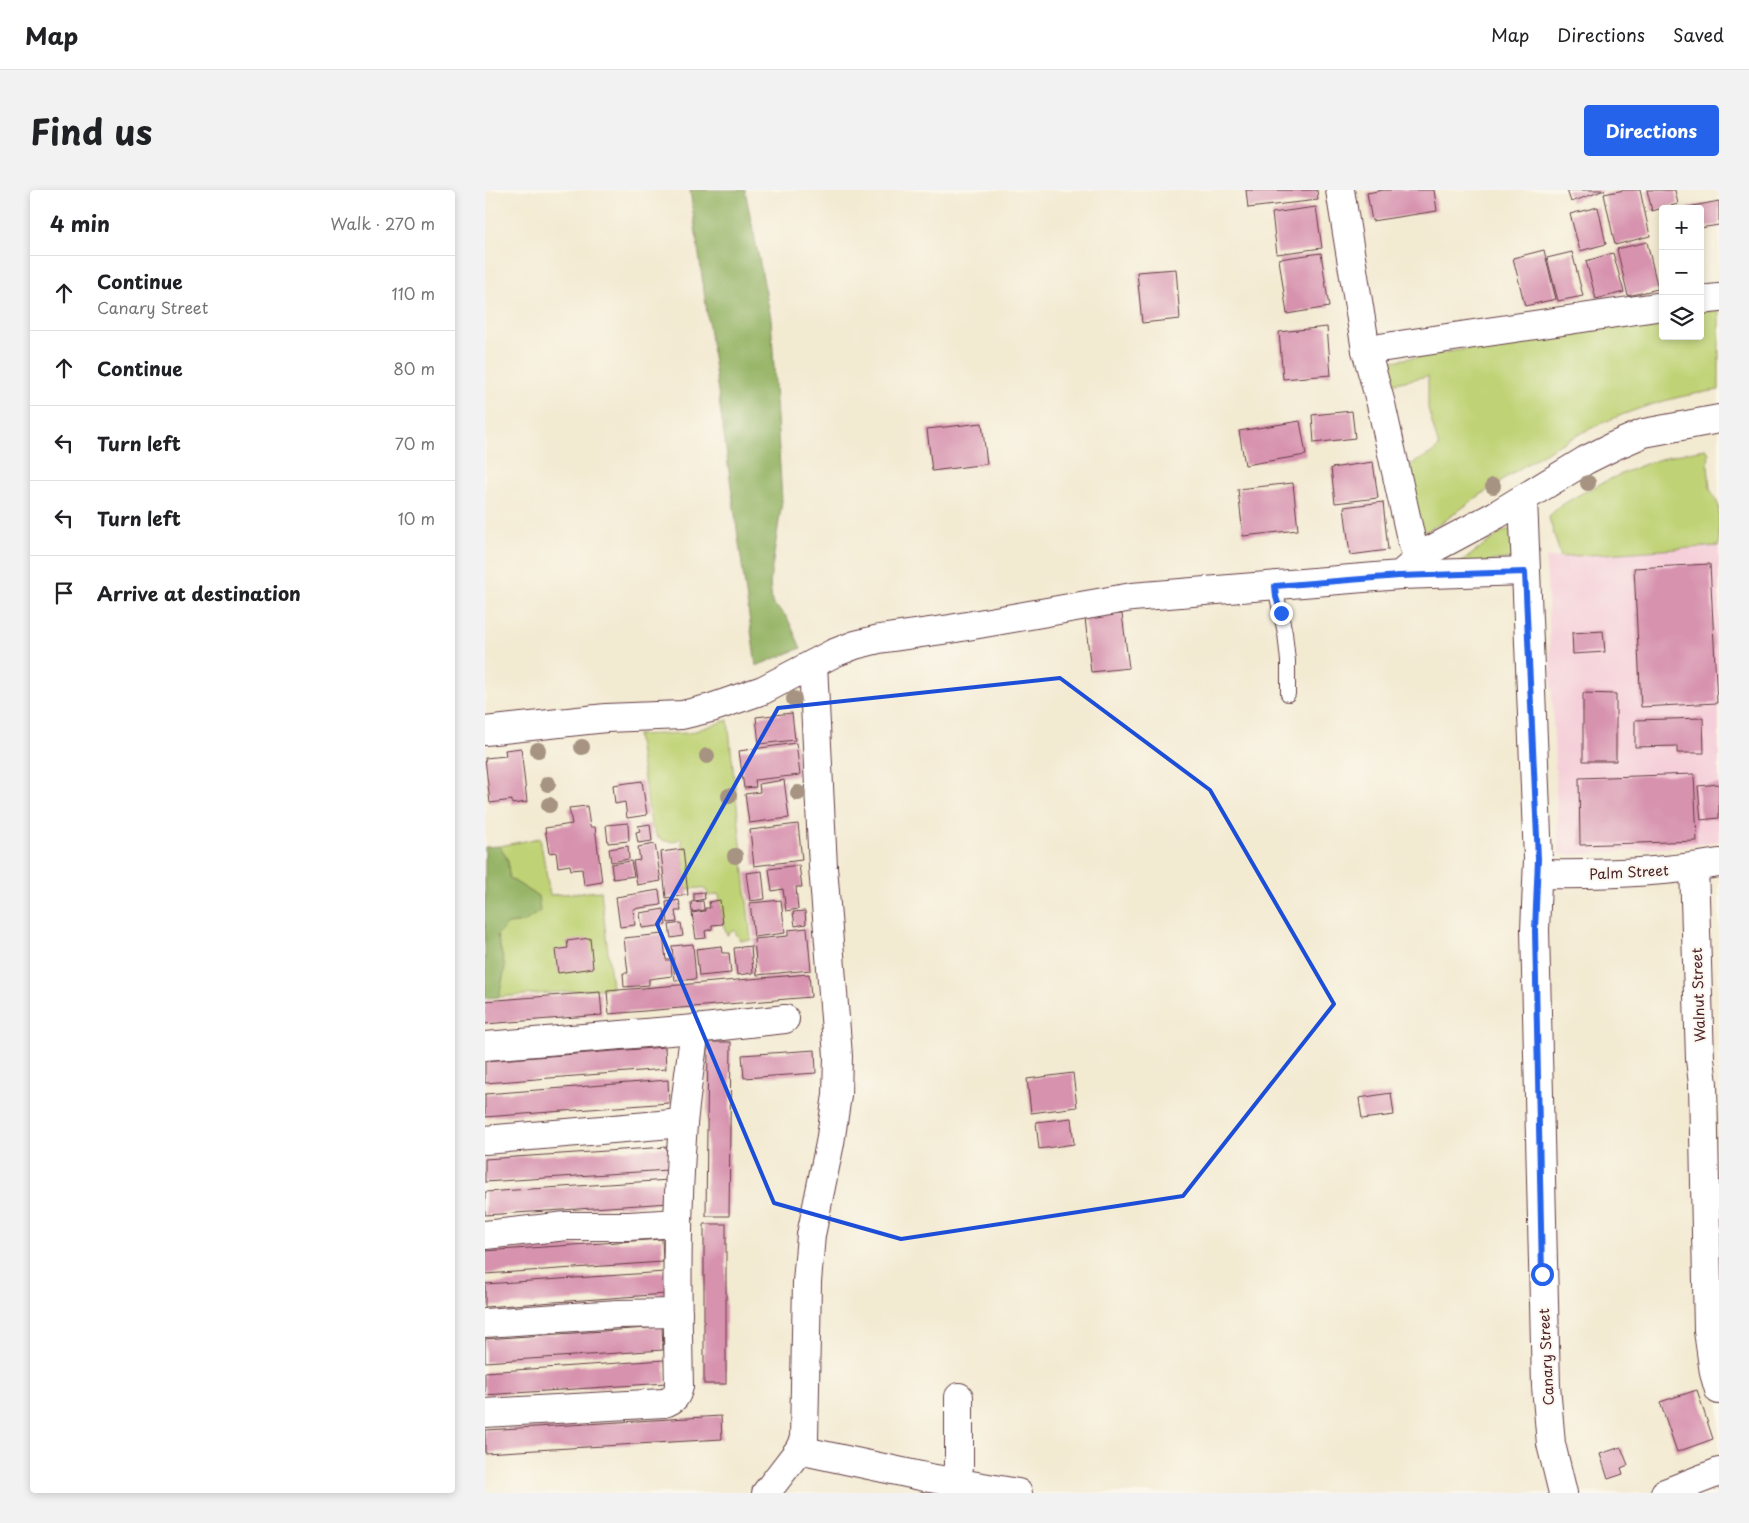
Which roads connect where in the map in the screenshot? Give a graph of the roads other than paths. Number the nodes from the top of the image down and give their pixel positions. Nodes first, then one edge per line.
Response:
1 (1340, 190) edge
2 (1719, 298) edge
3 (1704, 300) edge
4 (1659, 307) edge
5 (1366, 350) junction
6 (1719, 419) edge
7 (1523, 499) junction
8 (1409, 567) junction
9 (1525, 572) junction
10 (1275, 586) junction
11 (813, 664) junction
12 (1288, 694) dead end
13 (485, 731) edge
14 (1707, 865) edge
15 (1538, 866) junction
16 (785, 1019) dead end
17 (695, 1029) junction
18 (485, 1046) edge
19 (1711, 1083) edge
20 (683, 1123) junction
21 (485, 1140) edge
22 (678, 1223) junction
23 (485, 1235) edge
24 (1713, 1284) edge
25 (678, 1313) junction
26 (485, 1324) edge
27 (1719, 1390) edge
28 (959, 1397) dead end
29 (485, 1413) edge
30 (799, 1450) junction
31 (1719, 1472) edge
32 (954, 1482) junction
33 (766, 1493) edge
34 (1018, 1493) edge
35 (1563, 1493) edge
36 (1665, 1493) edge

1 - 5 street
2 - 3 street
4 - 5 street
5 - 8 street
6 - 7 street
7 - 8 street
7 - 9 street, Canary Street
8 - 9 street
8 - 10 street
9 - 15 street, Canary Street
10 - 11 street
10 - 12 lane
11 - 13 street
11 - 30 street
14 - 15 street, Palm Street
14 - 19 street, Walnut Street
15 - 35 street, Canary Street
16 - 17 street
17 - 18 street
17 - 20 street
19 - 24 street, Walnut Street
20 - 21 street
20 - 22 street
22 - 23 street
22 - 25 street
24 - 27 street, Walnut Street
25 - 26 street
25 - 29 street
28 - 32 street
30 - 32 street
30 - 33 street
31 - 36 street
32 - 34 street

